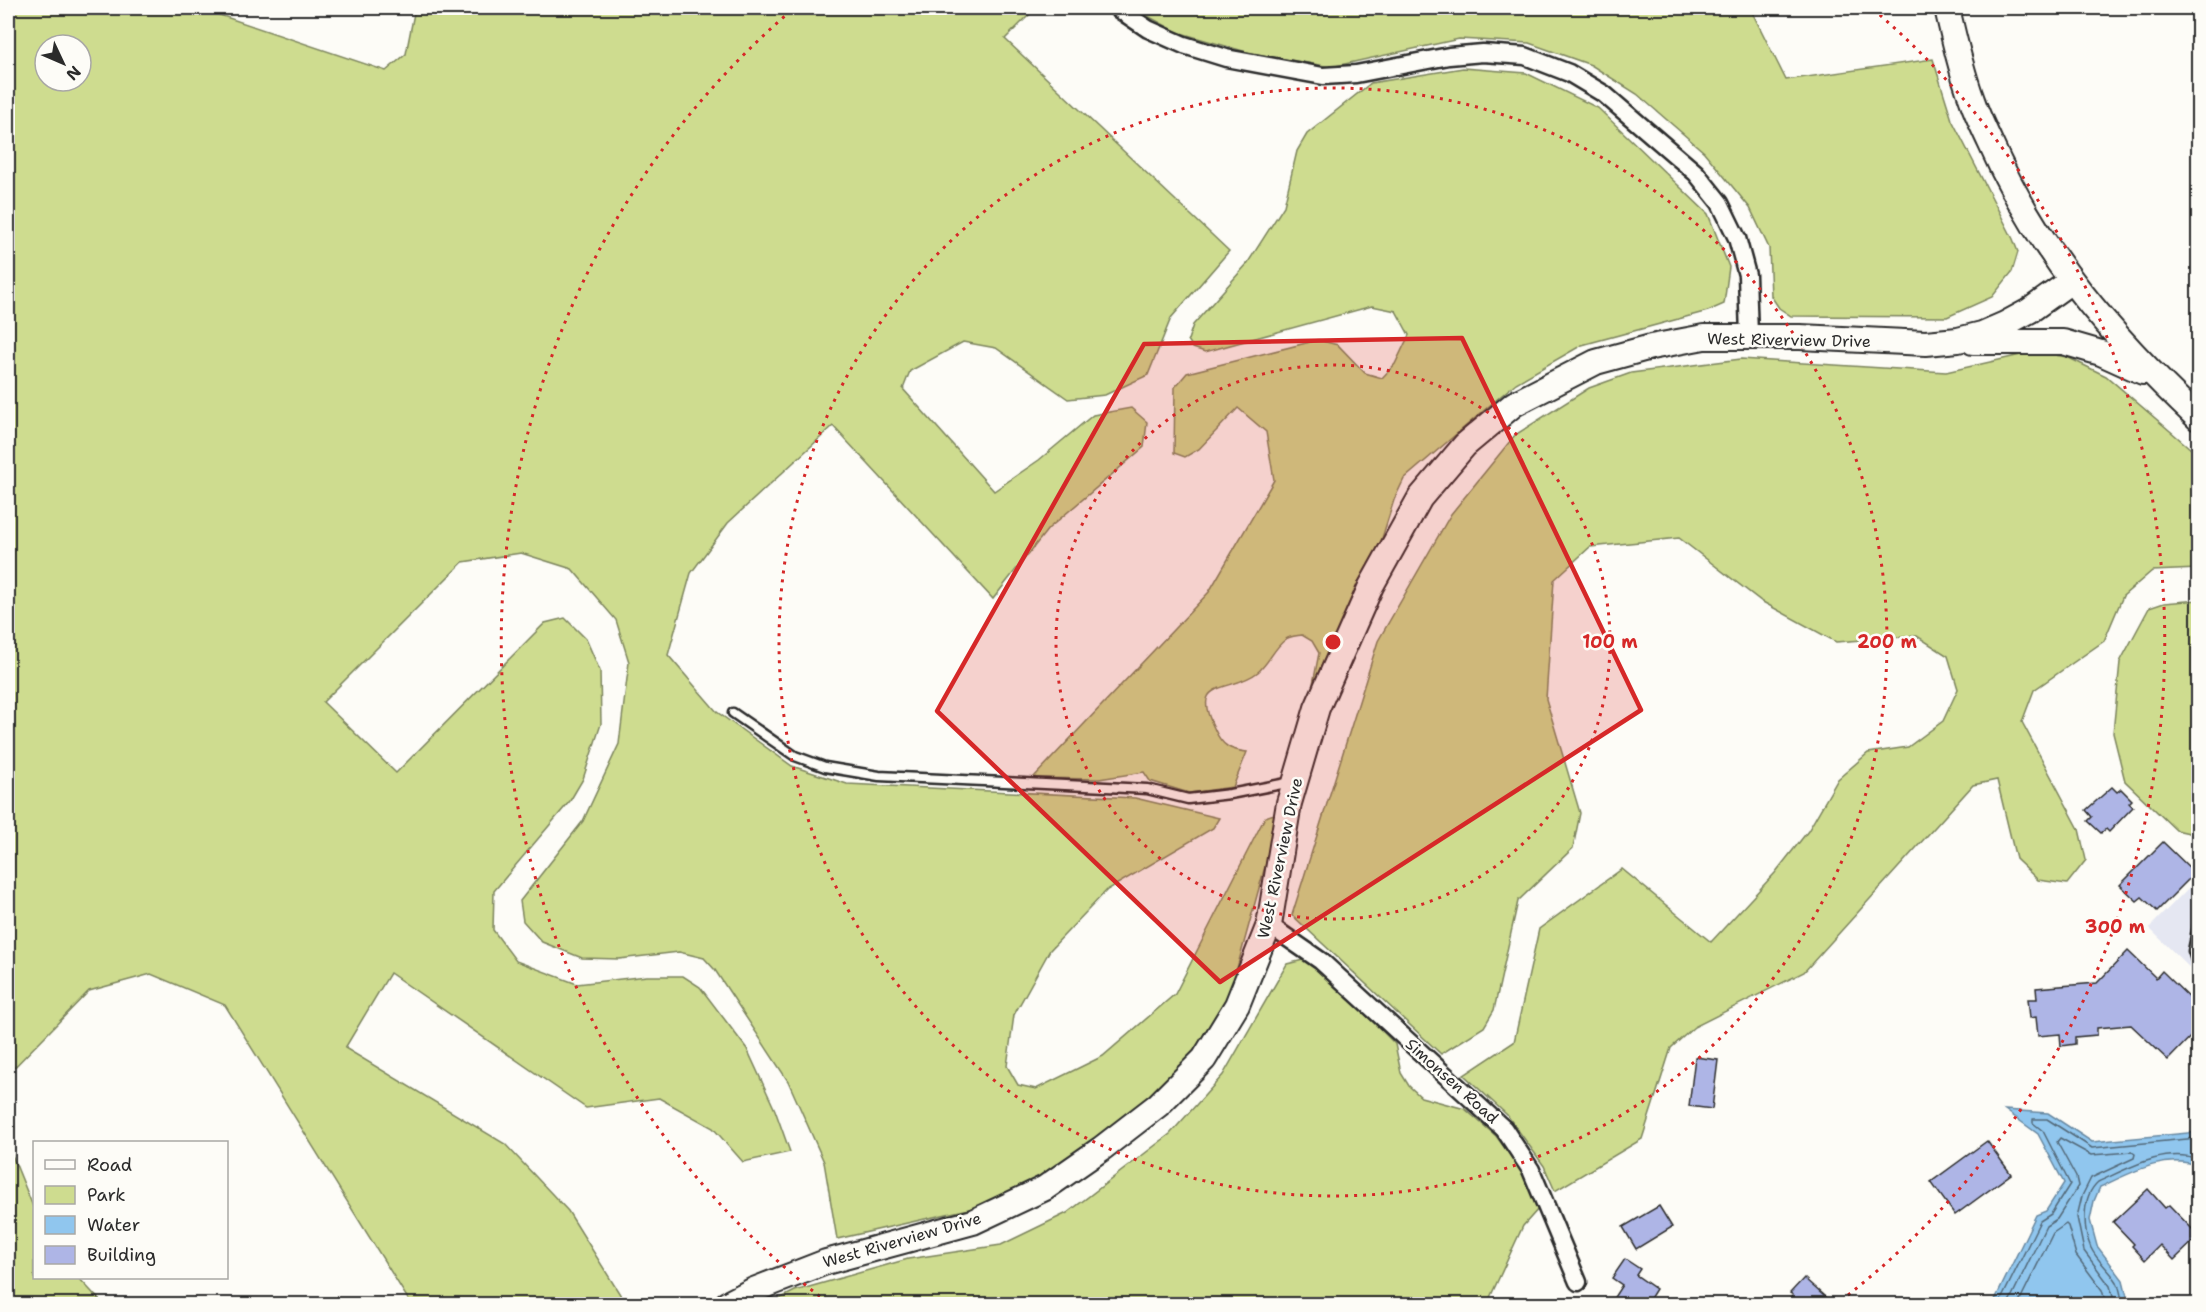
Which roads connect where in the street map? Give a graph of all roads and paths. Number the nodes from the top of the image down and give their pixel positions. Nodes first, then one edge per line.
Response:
1 (1117, 8) edge
2 (1947, 8) edge
3 (2071, 281) junction
4 (1749, 336) junction
5 (1926, 343) junction
6 (2156, 378) junction
7 (2199, 418) edge
8 (733, 714) dead end
9 (1296, 781) junction
10 (1269, 924) junction
11 (2199, 926) edge
12 (2199, 966) edge
13 (1578, 1282) dead end
14 (727, 1305) edge

1 - 4 street
2 - 3 street
3 - 5 street, West Riverview Drive
3 - 6 street
4 - 5 street, West Riverview Drive
4 - 9 street, West Riverview Drive
5 - 6 street
6 - 7 street
8 - 9 lane
9 - 10 street, West Riverview Drive
10 - 13 street, Simonsen Road
10 - 14 street, West Riverview Drive
11 - 12 lane

